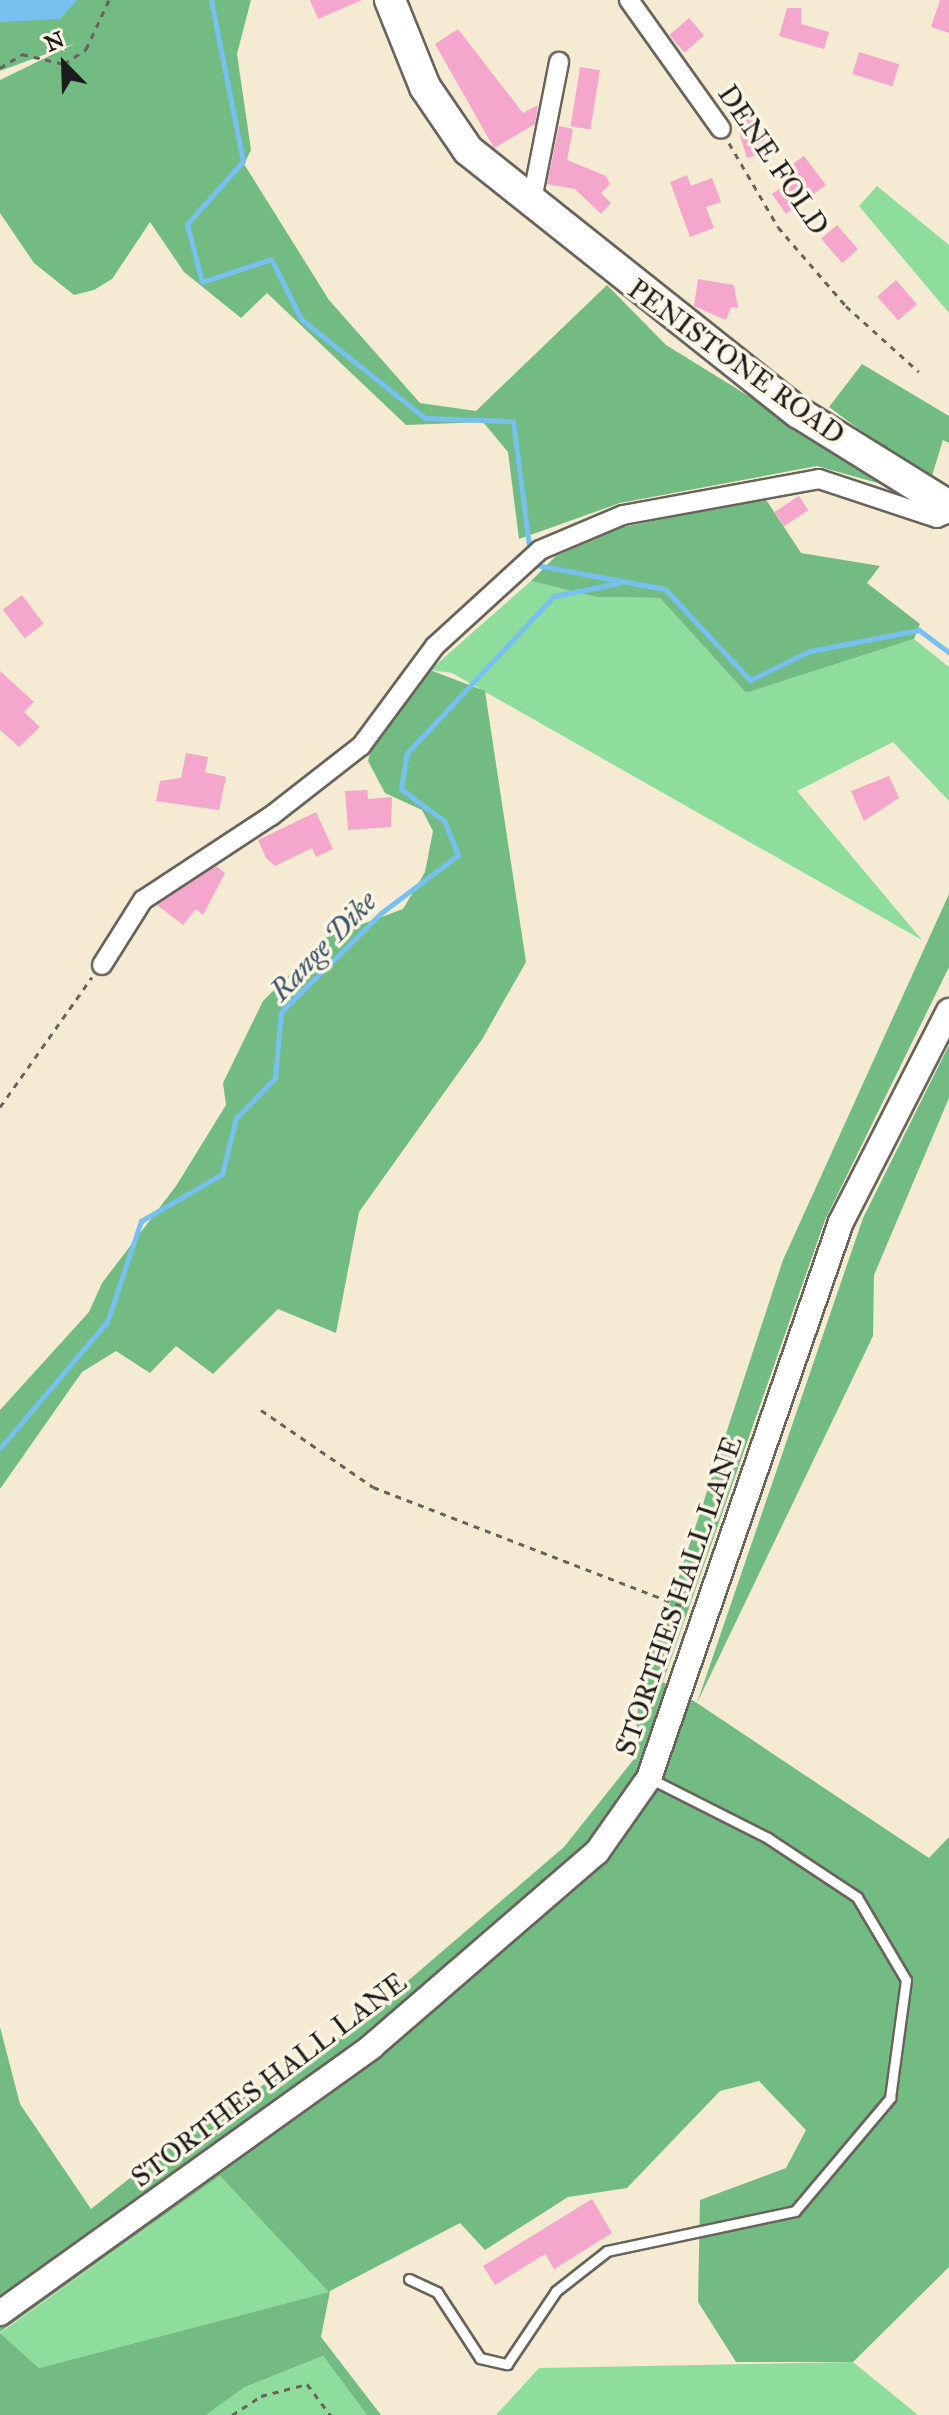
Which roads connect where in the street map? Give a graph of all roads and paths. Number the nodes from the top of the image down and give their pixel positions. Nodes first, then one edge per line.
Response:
1 (109, 0) edge
2 (390, 0) edge
3 (629, 0) edge
4 (559, 62) dead end
5 (0, 68) edge
6 (721, 129) joint
7 (531, 205) junction
8 (919, 372) dead end
9 (949, 506) edge
10 (949, 513) edge
11 (102, 965) joint
12 (949, 1011) edge
13 (0, 1107) edge
14 (261, 1410) dead end
15 (703, 1614) junction
16 (649, 1778) junction
17 (409, 2279) dead end
18 (0, 2313) edge
19 (232, 2415) edge
20 (330, 2415) edge

1 - 5 path
2 - 7 highway, PENISTONE ROAD
3 - 6 street, DENE FOLD
4 - 7 street
6 - 8 path, DENE FOLD
7 - 9 highway, PENISTONE ROAD
10 - 11 street
11 - 13 path
12 - 15 street, STORTHES HALL LANE
14 - 15 path
15 - 16 street, STORTHES HALL LANE
16 - 17 lane
16 - 18 street, STORTHES HALL LANE
19 - 20 path

